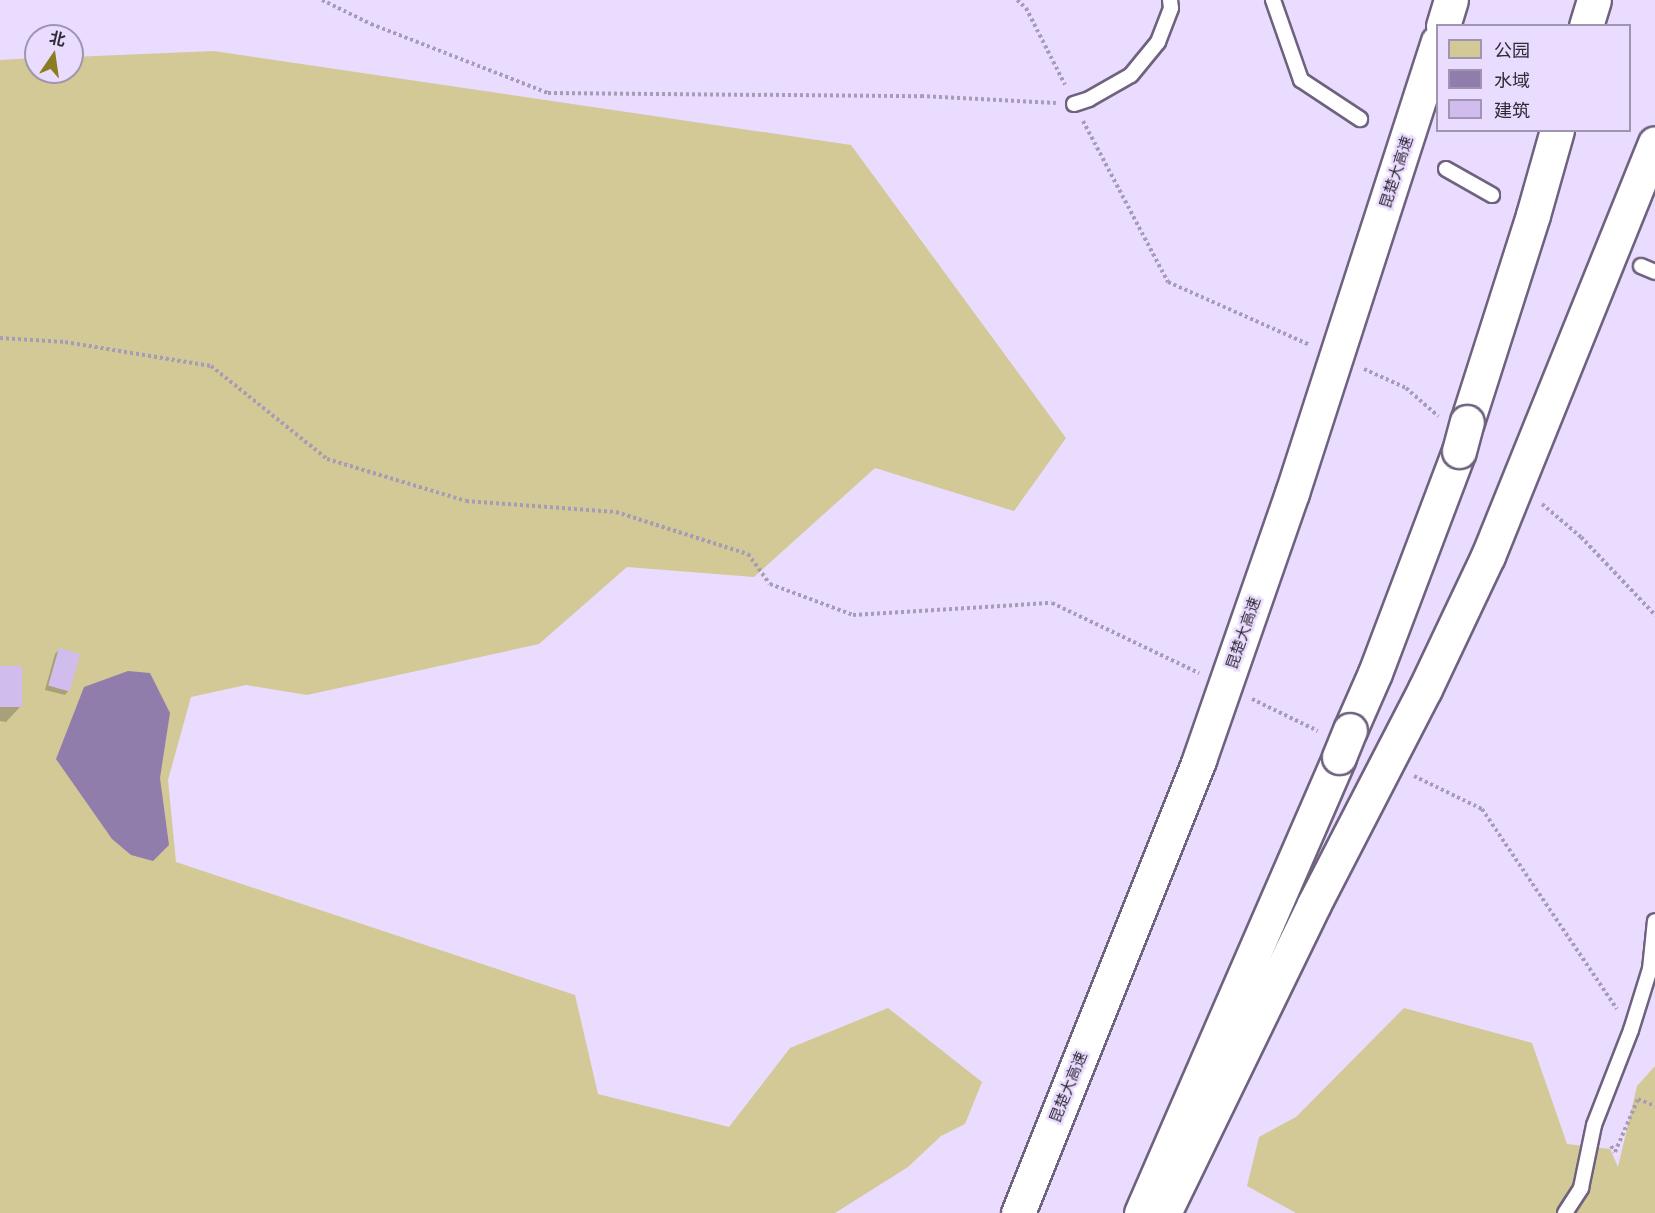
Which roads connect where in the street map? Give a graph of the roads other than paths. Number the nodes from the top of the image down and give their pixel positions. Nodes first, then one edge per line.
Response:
1 (1170, 0) edge
2 (1273, 0) edge
3 (1451, 0) edge
4 (1594, 0) edge
5 (1444, 24) edge
6 (1587, 24) edge
7 (1436, 45) edge
8 (1074, 104) road end
9 (1360, 119) dead end
10 (1556, 132) edge
11 (1655, 143) edge
12 (1446, 169) dead end
13 (1492, 195) dead end
14 (1641, 266) dead end
15 (1655, 272) edge
16 (1655, 921) edge
17 (1018, 1213) edge
18 (1141, 1213) edge
19 (1164, 1213) edge
20 (1565, 1213) edge

1 - 8 lane
2 - 9 lane
3 - 5 highway
4 - 6 highway
7 - 17 highway, 昆楚大高速
10 - 18 highway
11 - 19 highway
12 - 13 lane
14 - 15 lane
16 - 20 lane

